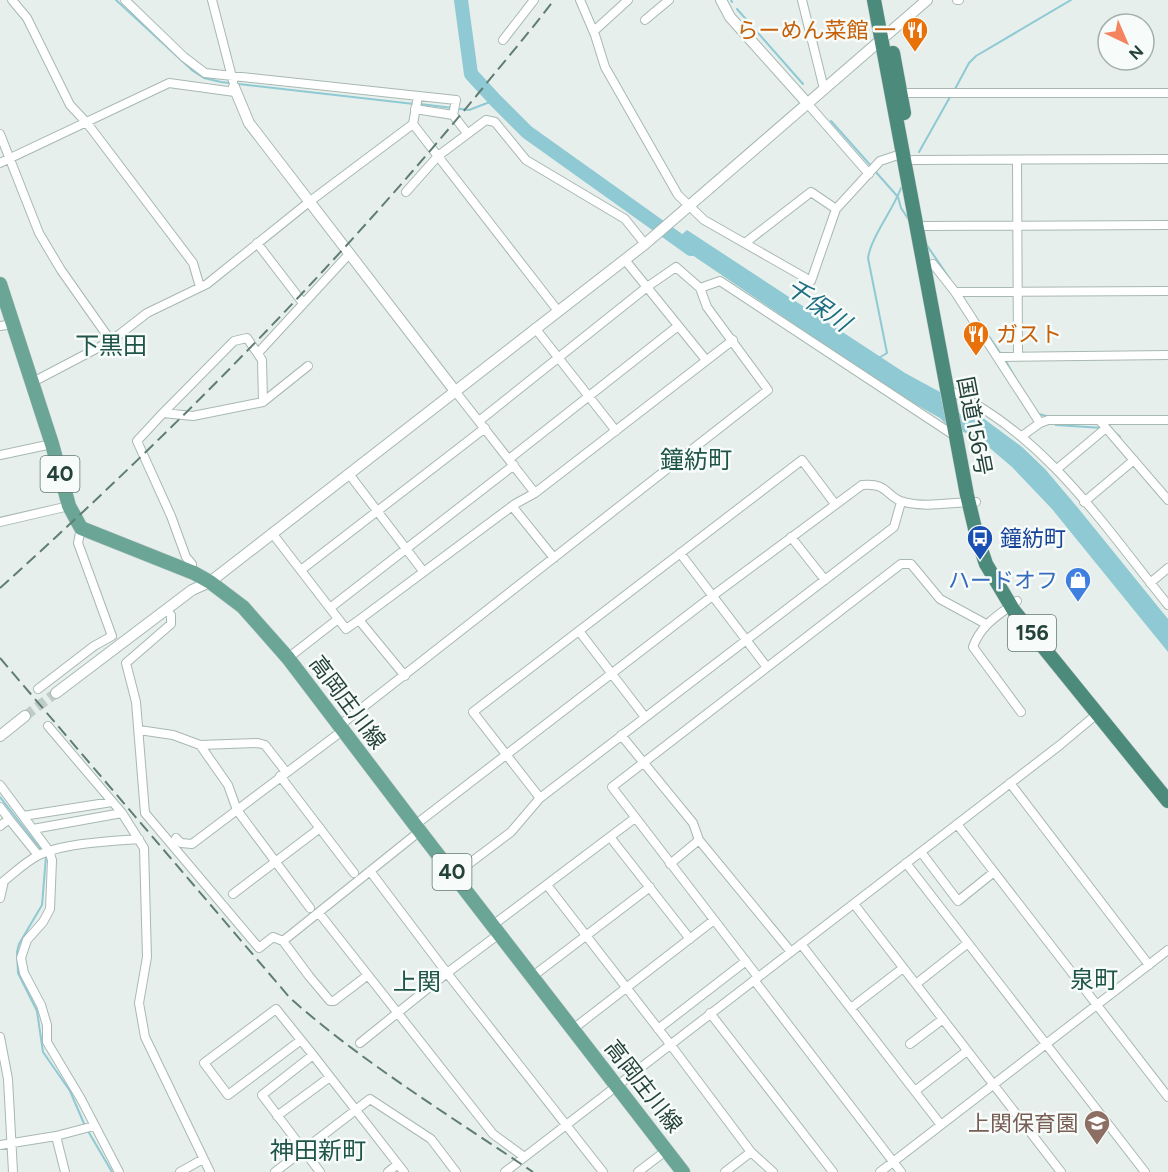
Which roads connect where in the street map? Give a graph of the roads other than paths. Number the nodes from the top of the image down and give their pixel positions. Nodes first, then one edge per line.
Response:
1 (12, 0) edge
2 (124, 0) edge
3 (212, 0) edge
4 (534, 0) edge
5 (580, 0) edge
6 (628, 0) edge
7 (669, 0) edge
8 (720, 0) edge
9 (802, 0) edge
10 (874, 0) edge
11 (884, 0) edge
12 (927, 0) edge
13 (645, 20) dead end
14 (594, 31) junction
15 (886, 35) junction
16 (503, 40) dead end
17 (233, 84) junction
18 (824, 89) junction
19 (900, 93) junction
20 (1168, 93) edge
21 (418, 96) junction
22 (807, 104) junction
23 (415, 109) junction
24 (453, 115) junction
25 (87, 123) junction
26 (413, 123) junction
27 (466, 133) junction
28 (0, 134) edge
29 (438, 156) junction
30 (908, 156) junction
31 (10, 159) junction
32 (1168, 159) edge
33 (1017, 160) junction
34 (0, 164) edge
35 (869, 174) junction
36 (406, 192) dead end
37 (309, 202) junction
38 (689, 207) junction
39 (836, 209) junction
40 (1168, 225) edge
41 (925, 226) junction
42 (1017, 226) junction
43 (649, 240) junction
44 (257, 243) junction
45 (745, 243) junction
46 (350, 253) junction
47 (625, 260) junction
48 (933, 264) junction
49 (0, 284) edge
50 (200, 287) junction
51 (647, 287) junction
52 (700, 288) junction
53 (1018, 291) junction
54 (1168, 291) edge
55 (955, 292) junction
56 (303, 303) junction
57 (558, 311) junction
58 (6, 325) edge
59 (678, 326) junction
60 (535, 328) junction
61 (733, 340) junction
62 (111, 341) junction
63 (258, 353) junction
64 (1168, 355) edge
65 (1018, 356) junction
66 (998, 357) junction
67 (558, 358) junction
68 (706, 360) junction
69 (308, 366) dead end
70 (31, 383) junction
71 (455, 391) junction
72 (953, 394) junction
73 (588, 395) junction
74 (263, 402) junction
75 (163, 413) junction
76 (1100, 420) junction
77 (1168, 420) edge
78 (1041, 423) junction
79 (482, 424) junction
80 (1106, 428) junction
81 (616, 431) junction
82 (958, 434) junction
83 (1022, 436) junction
84 (51, 444) junction
85 (0, 455) edge
86 (1134, 460) junction
87 (511, 462) junction
88 (1057, 469) junction
89 (349, 474) junction
90 (1155, 485) junction
91 (1168, 485) edge
92 (535, 493) junction
93 (1168, 500) edge
94 (1084, 501) junction
95 (901, 502) junction
96 (972, 502) junction
97 (835, 504) junction
98 (69, 506) junction
99 (512, 506) junction
100 (377, 512) junction
101 (0, 522) edge
102 (81, 528) junction
103 (272, 533) junction
104 (790, 537) junction
105 (406, 548) junction
106 (680, 553) junction
107 (554, 558) junction
108 (1168, 568) edge
109 (301, 570) junction
110 (423, 571) junction
111 (191, 572) junction
112 (825, 580) junction
113 (210, 582) junction
114 (1150, 583) junction
115 (711, 597) junction
116 (1014, 603) junction
117 (1168, 605) edge
118 (330, 608) junction
119 (166, 610) junction
120 (338, 619) junction
121 (359, 620) junction
122 (986, 624) junction
123 (579, 631) junction
124 (745, 640) junction
125 (288, 658) junction
126 (766, 666) junction
127 (611, 674) junction
128 (405, 676) junction
129 (38, 689) dead end
130 (56, 693) tunnel mouth
131 (1021, 712) dead end
132 (1097, 714) junction
133 (25, 717) tunnel mouth
134 (645, 717) junction
135 (48, 726) dead end
136 (340, 728) junction
137 (139, 730) junction
138 (621, 735) junction
139 (0, 736) edge
140 (200, 746) junction
141 (507, 755) junction
142 (644, 764) junction
143 (283, 774) junction
144 (1010, 783) junction
145 (0, 785) edge
146 (1168, 787) edge
147 (540, 798) junction
148 (1168, 801) edge
149 (112, 802) junction
150 (0, 807) edge
151 (237, 810) junction
152 (122, 813) junction
153 (23, 816) junction
154 (635, 818) junction
155 (9, 819) junction
156 (957, 824) junction
157 (0, 826) edge
158 (320, 828) junction
159 (417, 828) junction
160 (33, 829) junction
161 (610, 837) junction
162 (176, 838) dead end
163 (139, 839) junction
164 (699, 840) junction
165 (49, 851) junction
166 (921, 852) junction
167 (38, 855) junction
168 (275, 862) junction
169 (906, 863) junction
170 (670, 864) junction
171 (370, 871) junction
172 (994, 872) junction
173 (354, 873) dead end
174 (454, 875) junction
175 (2, 883) edge
176 (547, 885) junction
177 (650, 887) junction
178 (233, 894) dead end
179 (0, 898) edge
180 (854, 904) junction
181 (310, 908) dead end
182 (319, 913) junction
183 (714, 920) junction
184 (496, 930) junction
185 (586, 936) junction
186 (690, 939) junction
187 (283, 941) junction
188 (968, 943) junction
189 (801, 944) junction
190 (1168, 950) edge
191 (791, 952) junction
192 (746, 961) junction
193 (1149, 965) junction
194 (903, 968) junction
195 (447, 973) junction
196 (368, 975) junction
197 (533, 976) junction
198 (756, 978) junction
199 (916, 984) junction
200 (625, 989) junction
201 (1098, 1005) junction
202 (851, 1008) junction
203 (398, 1013) junction
204 (710, 1013) junction
205 (943, 1019) junction
206 (573, 1029) junction
207 (658, 1029) junction
208 (0, 1037) edge
209 (301, 1040) junction
210 (360, 1043) dead end
211 (670, 1044) junction
212 (910, 1044) dead end
213 (1046, 1045) junction
214 (967, 1051) junction
215 (313, 1055) junction
216 (330, 1077) junction
217 (616, 1085) junction
218 (993, 1085) junction
219 (915, 1090) junction
220 (1168, 1097) edge
221 (356, 1110) junction
222 (278, 1116) junction
223 (564, 1124) junction
224 (941, 1125) junction
225 (94, 1126) junction
226 (56, 1136) junction
227 (10, 1143) junction
228 (0, 1145) edge
229 (302, 1149) junction
230 (667, 1150) junction
231 (751, 1152) junction
232 (523, 1156) junction
233 (203, 1159) junction
234 (894, 1161) junction
235 (398, 1164) junction
236 (13, 1172) edge
237 (64, 1172) edge
238 (119, 1172) edge
239 (180, 1172) edge
240 (210, 1172) edge
241 (275, 1172) edge
242 (320, 1172) edge
243 (388, 1172) edge
244 (404, 1172) edge
245 (456, 1172) edge
246 (505, 1172) edge
247 (603, 1172) edge
248 (638, 1172) edge
249 (683, 1172) edge
250 (725, 1172) edge
251 (773, 1172) edge
252 (833, 1172) edge
253 (880, 1172) edge
254 (901, 1172) edge
255 (1061, 1172) edge
256 (1145, 1172) edge

1 - 25 street
2 - 17 street
3 - 17 street
4 - 16 street
5 - 14 street
6 - 14 street
7 - 13 street
8 - 22 street
9 - 18 street
10 - 15 highway, 国道156号 / 156
11 - 15 highway, 国道156号 / 156
12 - 15 street
14 - 38 street
15 - 18 street
15 - 19 highway, 国道156号 / 156
15 - 30 highway, 国道156号 / 156
17 - 21 street
17 - 25 street
17 - 37 street
18 - 22 street
19 - 20 street
19 - 30 highway, 国道156号 / 156
21 - 23 street
21 - 24 street
22 - 35 street
22 - 38 street
23 - 24 street
23 - 26 street
24 - 27 street
25 - 31 street
25 - 50 street
26 - 29 street
26 - 37 street
27 - 29 street
27 - 43 street
28 - 31 street
29 - 36 street
29 - 57 street
30 - 33 street
30 - 35 street
30 - 41 highway, 国道156号 / 156
30 - 72 highway, 国道156号 / 156
31 - 34 street
31 - 62 street
32 - 33 street
33 - 42 street
35 - 39 street
37 - 44 street
37 - 46 street
38 - 43 street
38 - 45 street
39 - 45 street
39 - 45 street
40 - 42 street
41 - 42 street
41 - 48 highway, 国道156号 / 156
42 - 53 street
43 - 47 street
44 - 50 street
44 - 56 street
46 - 56 street
46 - 71 street
47 - 51 street
47 - 57 street
48 - 55 street
48 - 72 highway, 国道156号 / 156
49 - 58 main road, 40
50 - 62 street
51 - 52 street
51 - 59 street
51 - 67 street
52 - 61 street
52 - 82 street
53 - 54 street
53 - 55 street
53 - 65 street
55 - 66 street
56 - 63 street
57 - 60 street
58 - 70 main road, 40
59 - 68 street
59 - 73 street
60 - 67 street
60 - 71 street
61 - 68 street
61 - 107 street
62 - 70 street
63 - 74 street
63 - 75 street
64 - 65 street
65 - 66 street
66 - 78 street
67 - 73 street
67 - 79 street
68 - 81 street
69 - 74 street
70 - 84 main road, 40
71 - 79 street
71 - 89 street
72 - 82 highway, 国道156号 / 156
72 - 83 street
73 - 81 street
73 - 87 street
74 - 75 street
75 - 111 street
76 - 77 street
76 - 78 street
76 - 80 street
78 - 83 street
79 - 87 street
79 - 100 street
80 - 86 street
80 - 88 street
81 - 92 street
82 - 96 highway, 国道156号 / 156
83 - 88 street
84 - 85 street
84 - 98 main road, 40
86 - 90 street
86 - 94 street
87 - 92 street
87 - 105 street
88 - 94 street
89 - 100 street
89 - 103 street
90 - 91 street
90 - 93 street
92 - 99 street
94 - 114 street
95 - 96 street
95 - 97 street
95 - 112 street
96 - 116 highway, 国道156号 / 156
97 - 104 street
97 - 106 street
98 - 101 street
98 - 102 main road, 40
99 - 107 street
99 - 110 street
100 - 105 street
100 - 109 street
102 - 111 main road, 高岡庄川線 / 40
102 - 129 street
103 - 109 street
103 - 113 street
104 - 112 street
104 - 115 street
105 - 110 street
105 - 118 street
106 - 115 street
106 - 123 street
107 - 128 street
108 - 114 street
109 - 118 street
110 - 121 street
111 - 113 main road, 高岡庄川線 / 40
112 - 124 street
113 - 119 street
113 - 125 main road, 高岡庄川線 / 40
114 - 117 street
115 - 124 street
115 - 127 street
116 - 122 street
116 - 132 highway, 国道156号 / 156
116 - 146 highway, 国道156号 / 156
118 - 120 street
119 - 130 street
119 - 137 street
120 - 121 street
120 - 125 street
121 - 128 street
122 - 126 street
122 - 131 street
123 - 127 street
123 - 141 street
124 - 126 street
124 - 134 street
125 - 136 main road, 高岡庄川線 / 40
126 - 142 street
127 - 134 street
127 - 141 street
128 - 136 street
132 - 144 street
132 - 148 highway, 国道156号 / 156
133 - 139 street
134 - 138 street
135 - 149 street
136 - 143 street
136 - 159 main road, 高岡庄川線 / 40
137 - 140 street
137 - 187 street
138 - 142 street
138 - 147 street
140 - 143 street
140 - 151 street
141 - 147 street
141 - 159 street
142 - 154 street
142 - 164 street
143 - 151 street
143 - 158 street
144 - 156 street
144 - 193 street
145 - 153 street
147 - 174 street
149 - 152 street
149 - 153 street
150 - 155 street
151 - 162 street
151 - 168 street
152 - 160 street
152 - 163 street
153 - 160 street
154 - 161 street
154 - 170 street
155 - 157 street
155 - 167 street
156 - 166 street
156 - 172 street
158 - 168 street
158 - 173 street
159 - 171 street
159 - 174 main road, 高岡庄川線 / 40
160 - 165 street
161 - 176 street
161 - 177 street
163 - 165 street
163 - 233 street
164 - 170 street
164 - 191 street
165 - 167 street
165 - 225 street
166 - 169 street
166 - 172 street
167 - 175 street
168 - 178 street
168 - 181 street
169 - 180 street
169 - 188 street
170 - 183 street
171 - 182 street
171 - 195 street
172 - 201 street
174 - 184 main road, 高岡庄川線 / 40
175 - 179 street
176 - 184 street
176 - 185 street
177 - 185 street
177 - 186 street
180 - 189 street
180 - 194 street
182 - 187 street
182 - 196 street
183 - 186 street
183 - 192 street
184 - 195 street
184 - 197 main road, 高岡庄川線 / 40
185 - 197 street
185 - 200 street
186 - 200 street
187 - 196 street
188 - 199 street
188 - 213 street
189 - 191 street
189 - 202 street
190 - 193 street
191 - 198 street
192 - 198 street
192 - 207 street
193 - 201 street
194 - 199 street
194 - 202 street
195 - 203 street
195 - 223 street
196 - 203 street
197 - 206 main road, 高岡庄川線 / 40
198 - 204 street
198 - 234 street
199 - 205 street
200 - 206 street
200 - 207 street
201 - 213 street
201 - 220 street
202 - 219 street
203 - 210 street
203 - 232 street
204 - 211 street
204 - 252 street
205 - 212 street
205 - 214 street
206 - 217 main road, 高岡庄川線 / 40
207 - 211 street
208 - 227 street
209 - 209 street
209 - 215 street
211 - 217 street
211 - 231 street
213 - 218 street
213 - 256 street
214 - 218 street
214 - 219 street
215 - 216 street
215 - 222 street
216 - 221 street
216 - 222 street
217 - 223 street
217 - 230 main road, 高岡庄川線 / 40
218 - 224 street
218 - 255 street
219 - 224 street
221 - 229 street
221 - 235 street
221 - 245 street
222 - 229 street
223 - 232 street
223 - 247 street
224 - 234 street
225 - 226 street
225 - 238 street
226 - 227 street
226 - 237 street
227 - 228 street
227 - 236 street
229 - 241 street
229 - 242 street
230 - 248 street
230 - 249 main road, 高岡庄川線 / 40
231 - 250 street
231 - 251 street
232 - 246 street
233 - 239 street
233 - 240 street
234 - 253 street
234 - 254 street
235 - 243 street
235 - 244 street

